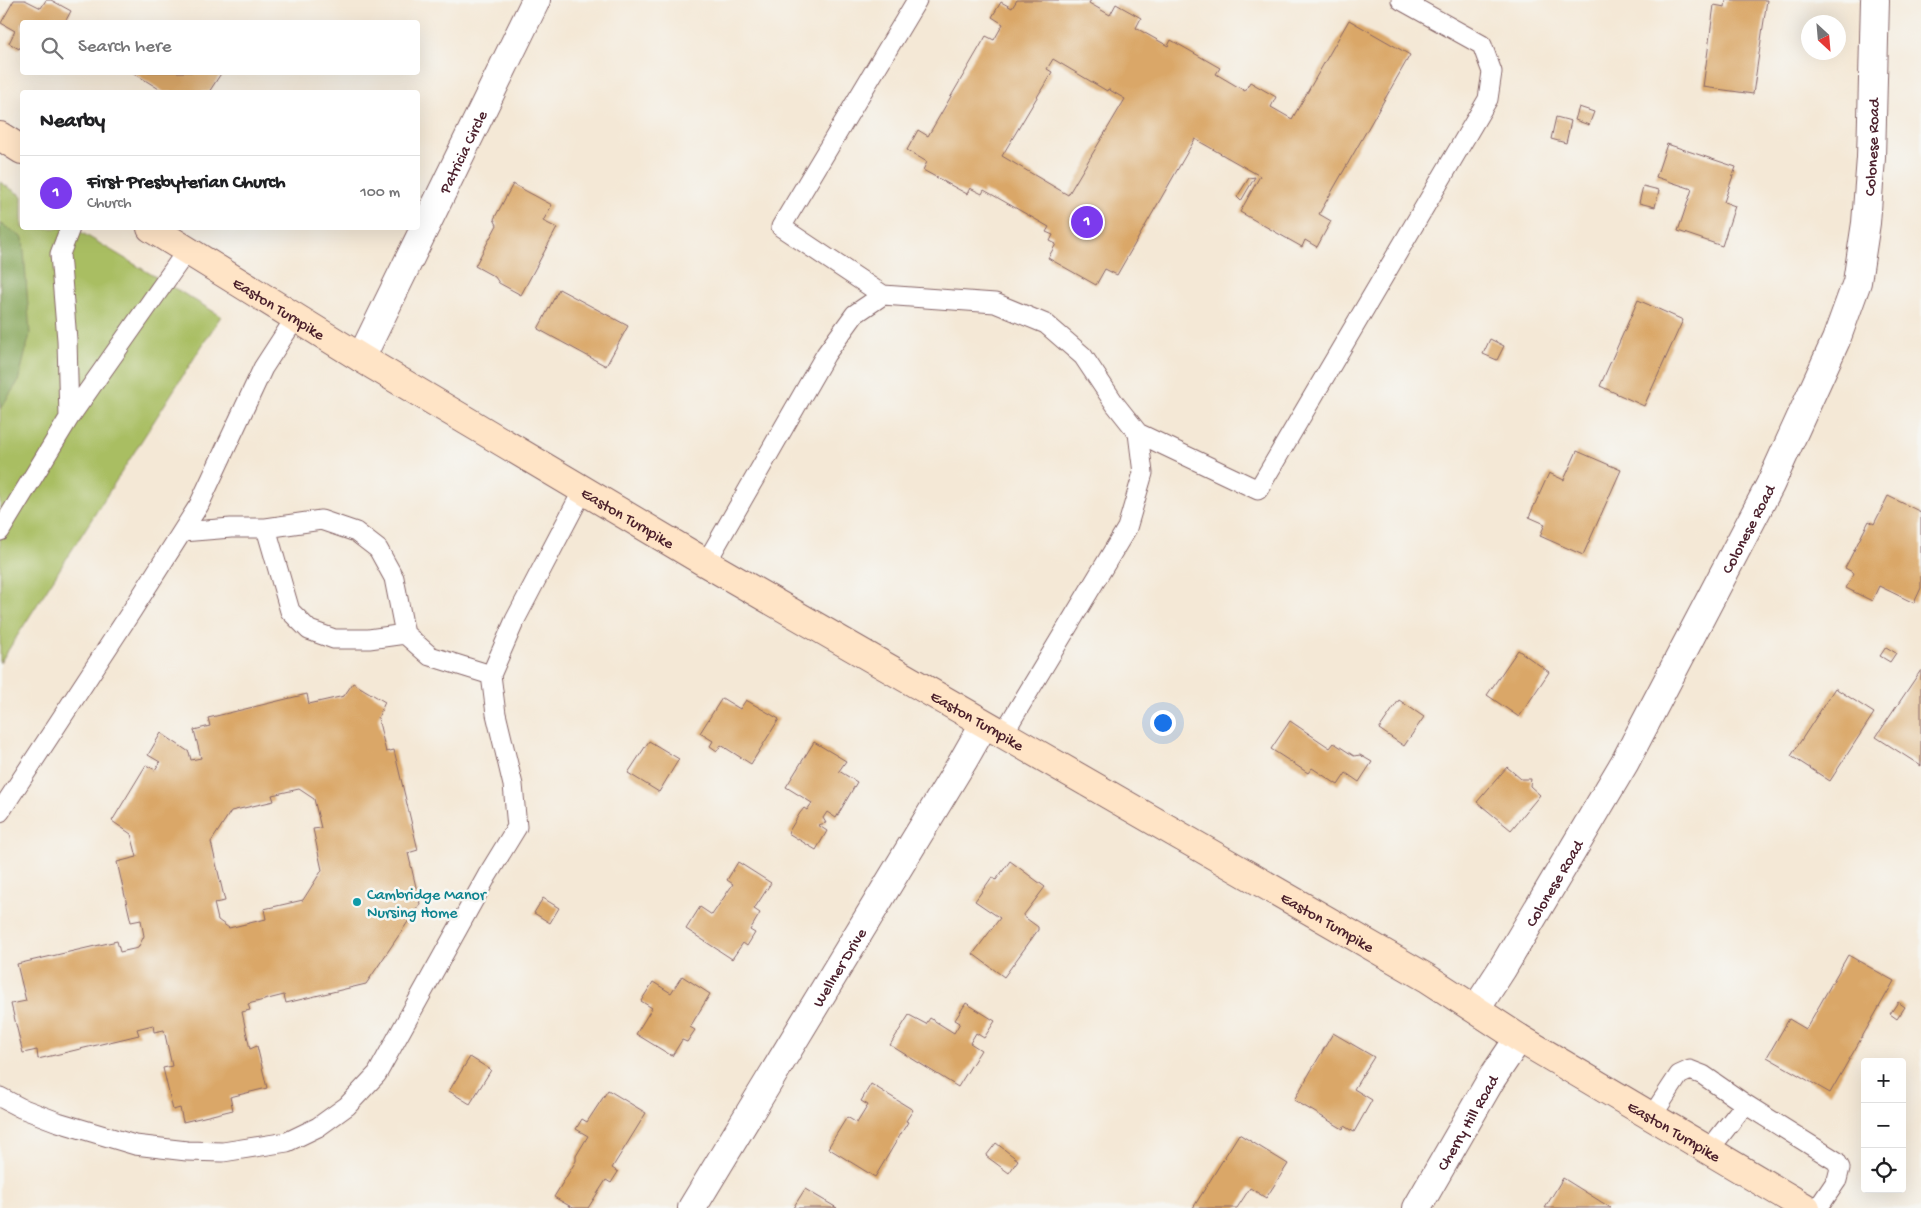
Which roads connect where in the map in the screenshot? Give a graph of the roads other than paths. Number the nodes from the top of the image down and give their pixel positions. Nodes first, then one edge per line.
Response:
1 (536, 0) edge
2 (917, 0) edge
3 (1401, 0) edge
4 (1875, 0) edge
5 (0, 136) edge
6 (20, 149) edge
7 (69, 230) edge
8 (155, 230) edge
9 (188, 249) junction
10 (883, 295) junction
11 (296, 317) junction
12 (362, 358) junction
13 (69, 418) junction
14 (1138, 433) junction
15 (583, 490) junction
16 (266, 528) junction
17 (0, 531) edge
18 (182, 532) junction
19 (706, 563) junction
20 (405, 634) junction
21 (491, 675) junction
22 (993, 729) junction
23 (0, 812) edge
24 (1476, 1008) junction
25 (1519, 1038) junction
26 (0, 1097) edge
27 (1745, 1104) junction
28 (1652, 1116) junction
29 (1709, 1150) junction
30 (692, 1208) edge
31 (1416, 1208) edge
32 (1806, 1208) edge
33 (1818, 1208) edge

1 - 12 street, Patricia Circle
2 - 10 lane
3 - 14 lane
4 - 24 street, Colonese Road
5 - 6 main road
7 - 13 lane
8 - 9 main road, Easton Turnpike
9 - 11 main road, Easton Turnpike
9 - 13 lane
10 - 14 lane
10 - 19 lane
11 - 12 main road, Easton Turnpike
11 - 18 lane
12 - 15 main road, Easton Turnpike
13 - 17 lane
14 - 22 lane
15 - 19 main road, Easton Turnpike
15 - 21 lane
16 - 18 lane
16 - 20 lane
16 - 20 lane
18 - 23 lane
19 - 22 main road, Easton Turnpike
20 - 21 lane
21 - 26 lane
22 - 24 main road, Easton Turnpike
22 - 30 street, Wellner Drive
24 - 25 main road, Easton Turnpike
25 - 28 main road, Easton Turnpike
25 - 31 street, Cherry Hill Road
27 - 28 lane
27 - 29 lane
27 - 33 lane
28 - 29 main road, Easton Turnpike
29 - 32 main road, Easton Turnpike

